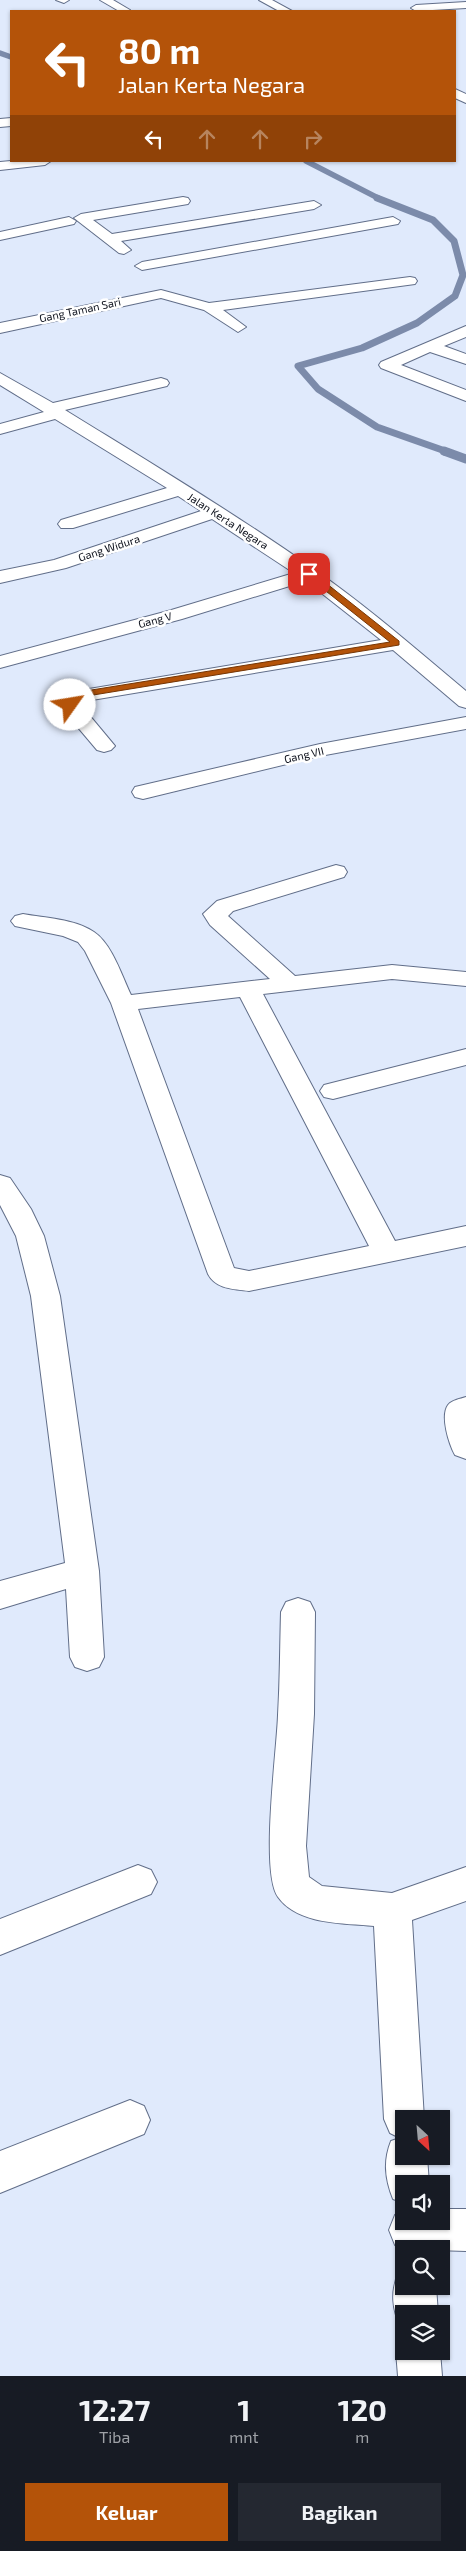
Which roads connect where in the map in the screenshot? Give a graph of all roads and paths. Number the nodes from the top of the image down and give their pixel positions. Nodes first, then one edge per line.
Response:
1 (104, 0) edge
2 (264, 0) edge
3 (466, 5) edge
4 (416, 8) dead end
5 (126, 10) dead end
6 (285, 10) edge
7 (36, 162) edge
8 (0, 166) edge
9 (183, 201) dead end
10 (314, 205) dead end
11 (69, 221) dead end
12 (393, 221) dead end
13 (0, 236) edge
14 (109, 239) junction
15 (142, 266) junction
16 (410, 281) dead end
17 (161, 294) junction
18 (209, 307) junction
19 (238, 327) dead end
20 (0, 328) edge
21 (466, 331) edge
22 (428, 346) junction
23 (466, 359) edge
24 (0, 378) edge
25 (160, 382) dead end
26 (466, 396) edge
27 (54, 411) junction
28 (0, 429) edge
29 (180, 490) junction
30 (215, 512) junction
31 (67, 524) dead end
32 (309, 574) junction
33 (0, 577) edge
34 (396, 643) junction
35 (0, 662) edge
36 (466, 702) edge
37 (466, 723) edge
38 (104, 746) dead end
39 (143, 792) dead end
40 (336, 872) dead end
41 (23, 921) dead end
42 (466, 979) edge
43 (289, 983) junction
44 (248, 989) junction
45 (123, 1003) junction
46 (466, 1057) edge
47 (333, 1091) dead end
48 (0, 1184) edge
49 (466, 1236) edge
50 (386, 1251) junction
51 (466, 1408) edge
52 (466, 1447) edge
53 (82, 1571) junction
54 (0, 1595) edge
55 (298, 1612) dead end
56 (87, 1657) dead end
57 (138, 1882) dead end
58 (466, 1884) edge
59 (392, 1910) junction
60 (0, 1937) edge
61 (403, 2110) edge
62 (130, 2120) dead end
63 (0, 2172) edge
64 (466, 2230) edge
65 (410, 2233) edge
66 (419, 2360) edge
67 (420, 2376) edge

1 - 5 street
2 - 6 street
3 - 4 street
7 - 8 street
9 - 14 street
10 - 14 street
11 - 13 street
12 - 15 street
14 - 15 street
15 - 17 street
16 - 18 street
17 - 18 street
17 - 20 street, Gang Taman Sari
18 - 19 street
21 - 22 street
22 - 23 street
22 - 26 street
24 - 27 street, Jalan Kerta Negara
25 - 27 street
27 - 28 street
27 - 29 street, Jalan Kerta Negara
29 - 30 street, Jalan Kerta Negara
29 - 31 street
30 - 32 street, Jalan Kerta Negara
30 - 33 street, Gang Widura
32 - 34 street, Jalan Kerta Negara
32 - 35 street, Gang V
34 - 36 street, Jalan Kerta Negara
34 - 38 street
37 - 39 street, Gang VII
40 - 43 street
41 - 45 street
42 - 43 street
43 - 44 street
44 - 45 street
44 - 50 street
45 - 50 street
46 - 47 street
48 - 53 street
49 - 50 street
51 - 52 street
53 - 54 street
53 - 56 street
55 - 59 street
57 - 60 street
58 - 59 street
59 - 61 street
62 - 63 street
64 - 65 street
66 - 67 street

